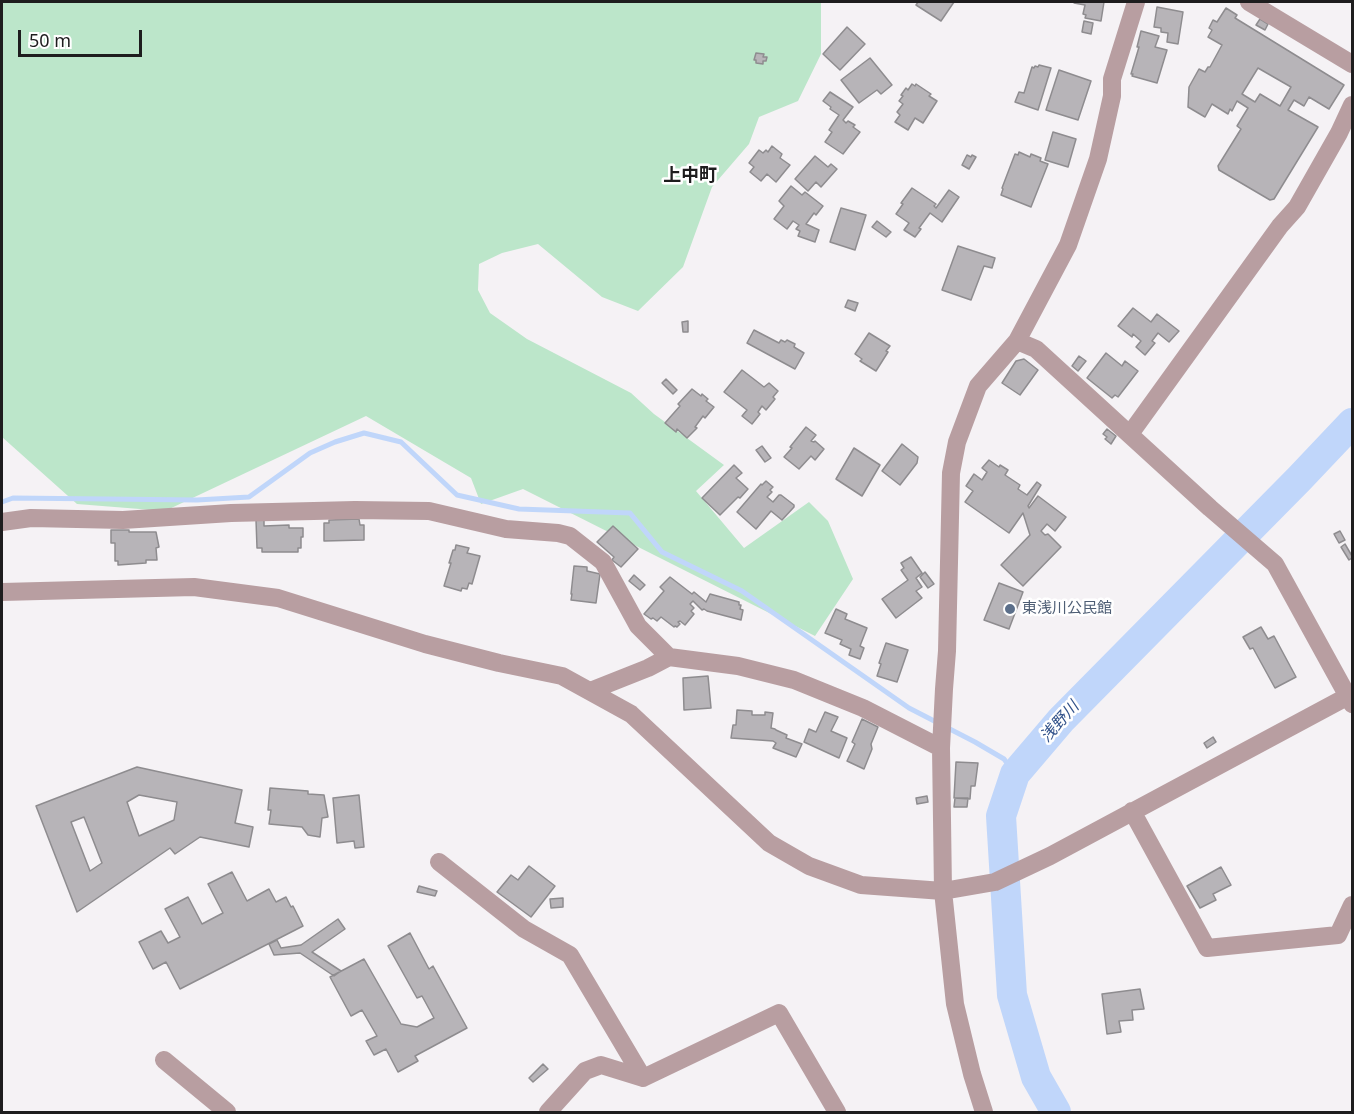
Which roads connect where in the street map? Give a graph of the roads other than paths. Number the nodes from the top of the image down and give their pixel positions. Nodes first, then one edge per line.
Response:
1 (1136, 2) edge
2 (1249, 2) edge
3 (1353, 64) edge
4 (1353, 105) edge
5 (1017, 341) junction
6 (1130, 434) junction
7 (2, 522) edge
8 (2, 592) edge
9 (669, 657) junction
10 (590, 691) junction
11 (1351, 698) edge
12 (941, 742) junction
13 (1132, 811) junction
14 (439, 862) dead end
15 (943, 891) junction
16 (1353, 905) edge
17 (164, 1060) dead end
18 (643, 1078) junction
19 (227, 1113) edge
20 (548, 1113) edge
21 (837, 1113) edge
22 (984, 1113) edge

1 - 5 street
2 - 3 street
4 - 6 street
5 - 6 street
5 - 12 street
6 - 11 street
7 - 9 street
8 - 10 street
9 - 10 street
9 - 12 street
10 - 15 street
11 - 13 street
12 - 15 street
13 - 15 street
13 - 16 street
14 - 18 street
15 - 22 street
17 - 19 street
18 - 20 street
18 - 21 street

